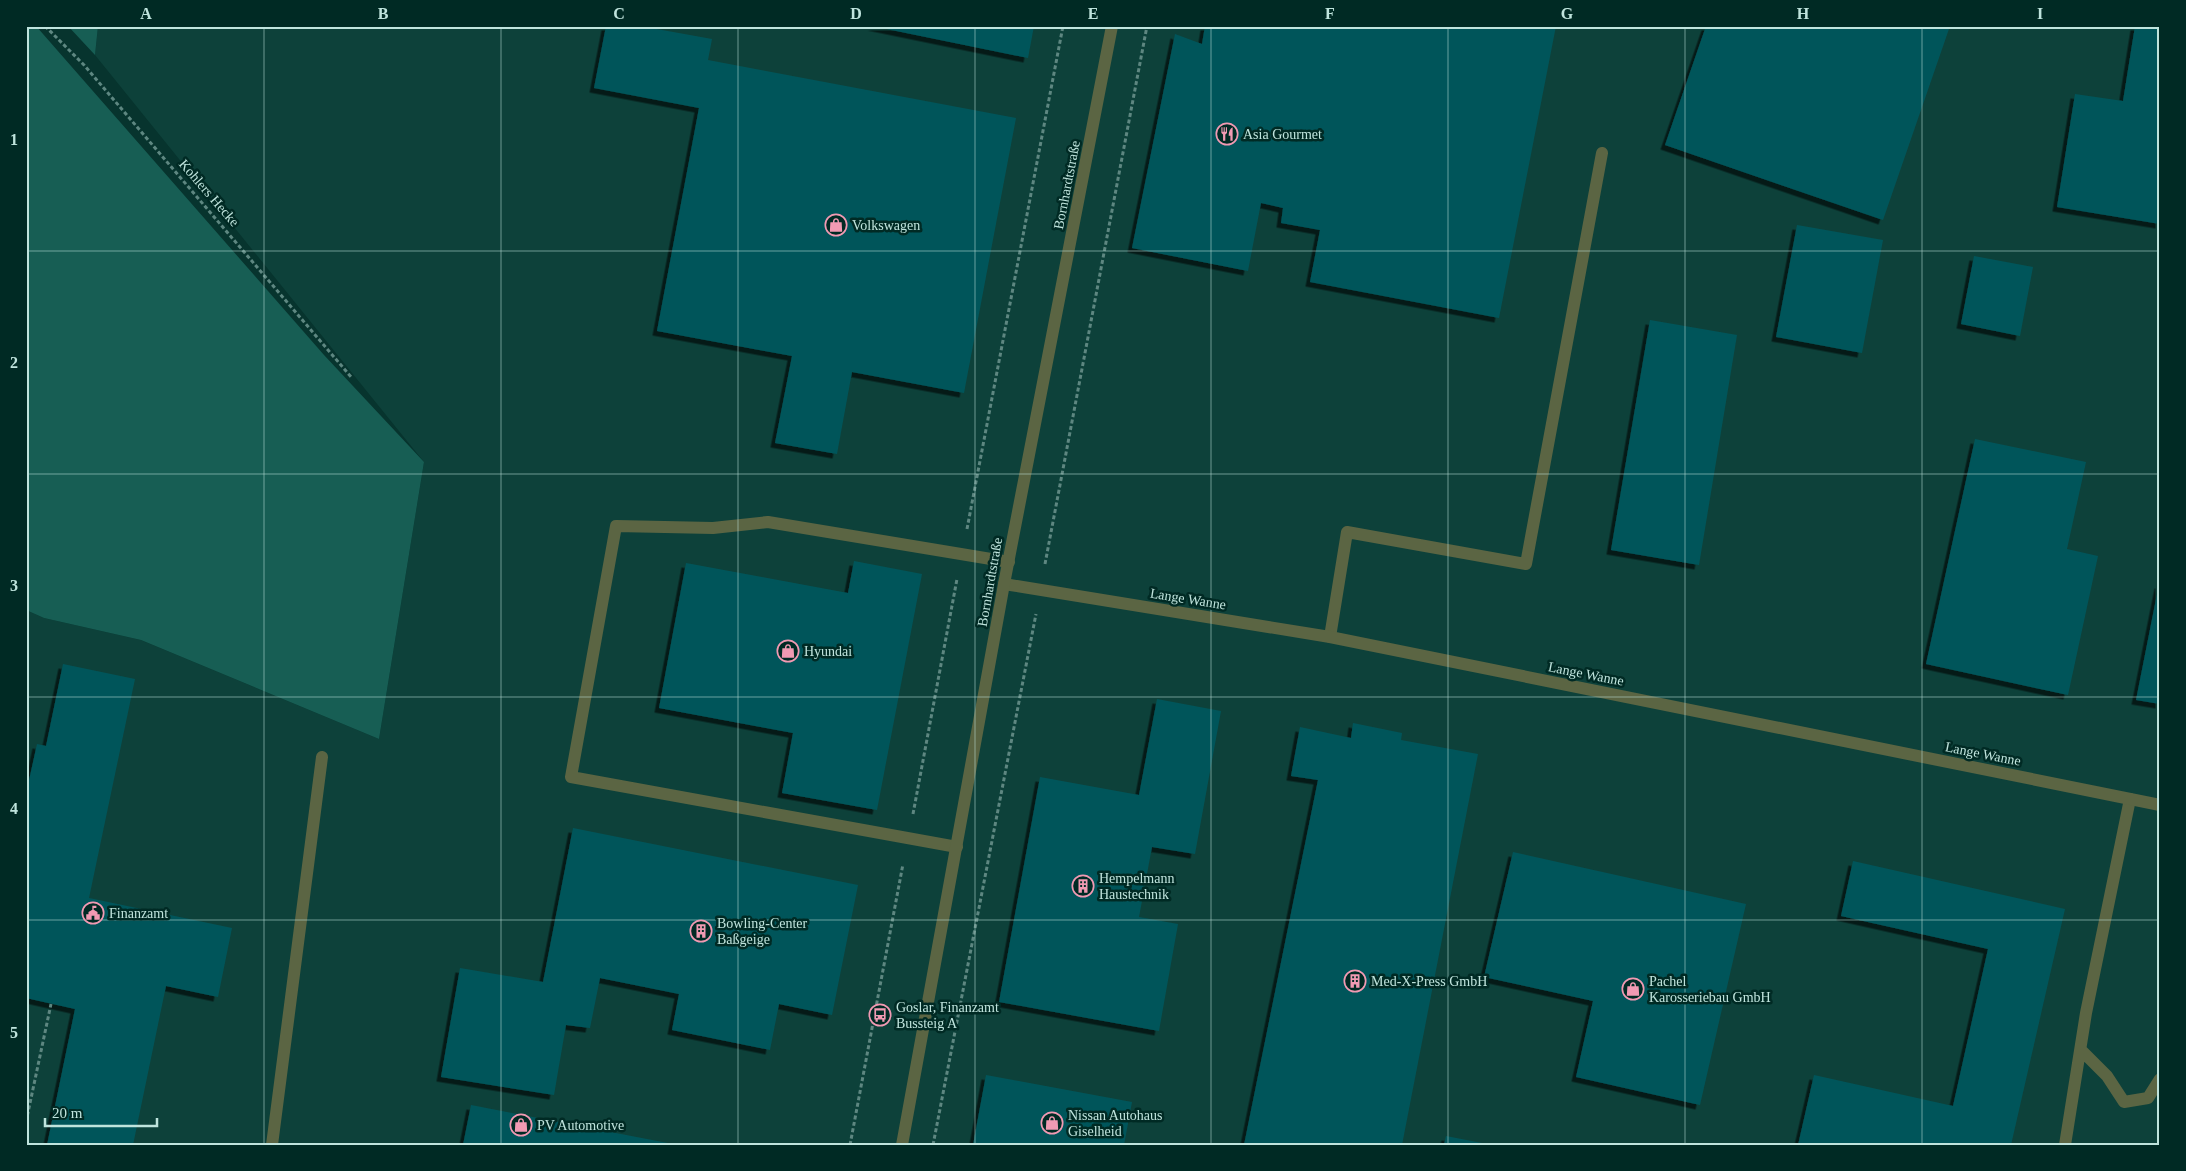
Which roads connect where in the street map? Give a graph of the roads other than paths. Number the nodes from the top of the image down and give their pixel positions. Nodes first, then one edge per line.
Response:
1 (1112, 26) edge
2 (1602, 152) dead end
3 (1009, 562) junction
4 (1004, 584) junction
5 (1330, 637) junction
6 (322, 758) dead end
7 (2130, 799) junction
8 (2160, 805) edge
9 (957, 847) junction
10 (2081, 1050) junction
11 (2160, 1079) edge
12 (272, 1145) edge
13 (902, 1145) edge
14 (2065, 1145) edge

1 - 3 street, Bornhardtstraße
2 - 5 street
3 - 4 street, Bornhardtstraße
3 - 9 street
4 - 5 street, Lange Wanne
4 - 9 street, Bornhardtstraße
5 - 7 street, Lange Wanne
6 - 12 street
7 - 8 street, Lange Wanne
7 - 10 street
9 - 13 street, Bornhardtstraße
10 - 11 street
10 - 14 street

